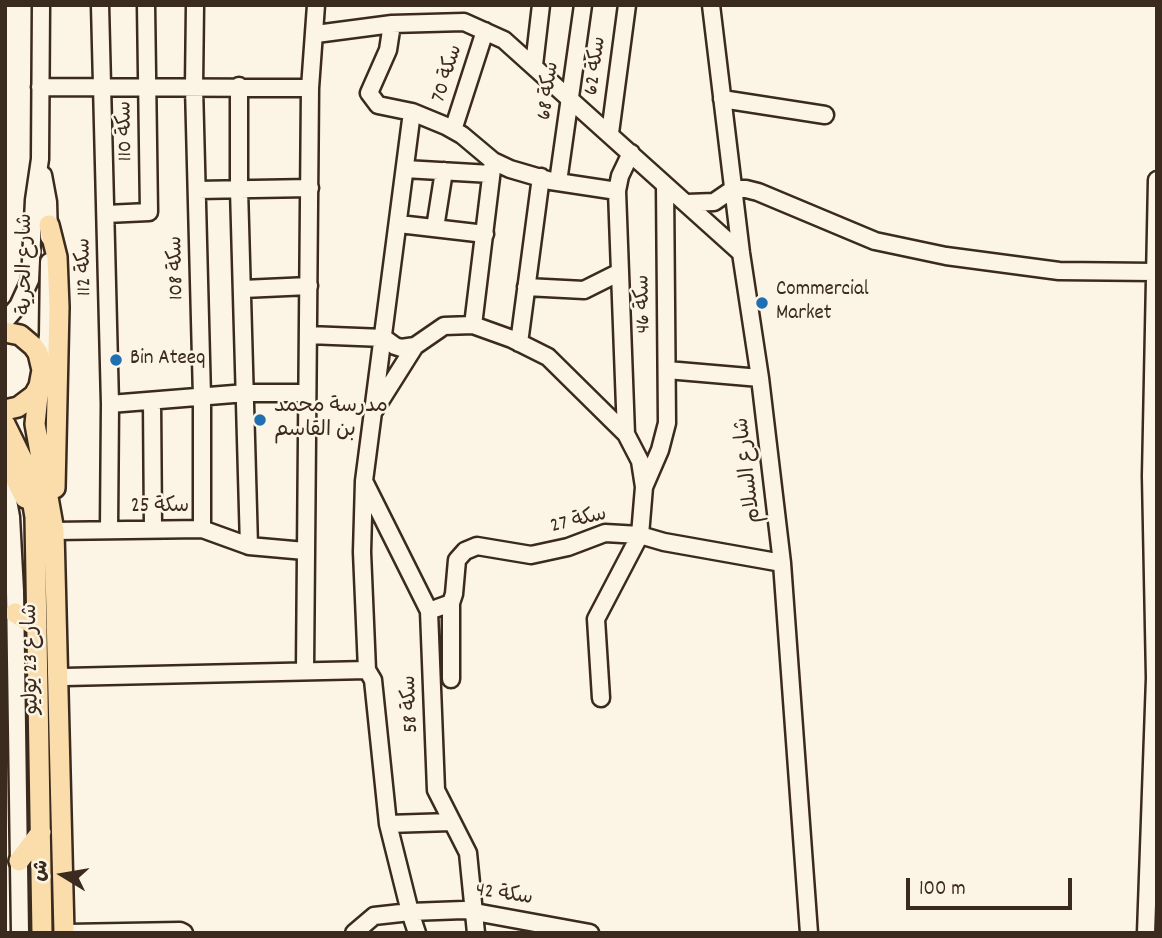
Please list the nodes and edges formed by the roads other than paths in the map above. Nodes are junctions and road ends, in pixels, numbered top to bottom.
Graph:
1 (41, 5) edge
2 (100, 5) edge
3 (146, 5) edge
4 (195, 5) edge
5 (316, 5) edge
6 (541, 5) edge
7 (583, 5) edge
8 (710, 5) edge
9 (630, 6) edge
10 (455, 13) edge
11 (392, 24) junction
12 (485, 31) junction
13 (316, 34) junction
14 (534, 65) junction
15 (239, 86) junction
16 (40, 87) junction
17 (102, 87) junction
18 (148, 87) junction
19 (194, 87) junction
20 (310, 88) junction
21 (571, 99) junction
22 (722, 99) junction
23 (412, 112) junction
24 (825, 115) dead end
25 (453, 130) junction
26 (610, 133) junction
27 (631, 153) junction
28 (40, 159) junction
29 (491, 168) junction
30 (405, 169) junction
31 (444, 172) junction
32 (541, 177) junction
33 (1157, 180) edge
34 (558, 182) junction
35 (665, 185) junction
36 (310, 188) junction
37 (239, 189) junction
38 (733, 189) junction
39 (197, 190) junction
40 (617, 191) junction
41 (695, 204) junction
42 (106, 214) junction
43 (737, 216) junction
44 (399, 224) junction
45 (49, 225) junction
46 (435, 228) junction
47 (485, 234) junction
48 (741, 253) junction
49 (620, 272) junction
50 (1154, 272) junction
51 (309, 286) junction
52 (526, 287) junction
53 (243, 289) junction
54 (5, 321) edge
55 (473, 326) junction
56 (5, 332) edge
57 (308, 335) junction
58 (384, 338) junction
59 (519, 343) junction
60 (415, 346) junction
61 (667, 370) junction
62 (40, 378) junction
63 (760, 378) junction
64 (246, 393) junction
65 (306, 393) junction
66 (202, 397) junction
67 (152, 401) junction
68 (110, 404) junction
69 (5, 410) edge
70 (374, 411) junction
71 (5, 424) edge
72 (626, 434) junction
73 (5, 458) edge
74 (364, 481) junction
75 (5, 484) edge
76 (644, 487) junction
77 (34, 517) junction
78 (153, 528) junction
79 (109, 529) junction
80 (202, 529) junction
81 (54, 531) junction
82 (640, 535) junction
83 (250, 546) junction
84 (305, 551) junction
85 (782, 563) junction
86 (451, 603) junction
87 (429, 611) junction
88 (15, 613) junction
89 (37, 627) junction
90 (305, 670) junction
91 (367, 670) junction
92 (59, 677) junction
93 (452, 679) dead end
94 (601, 698) dead end
95 (451, 822) junction
96 (388, 824) junction
97 (41, 832) junction
98 (19, 861) junction
99 (410, 912) junction
100 (475, 912) junction
101 (548, 929) edge
102 (1150, 932) edge
103 (20, 933) edge
104 (42, 933) edge
105 (66, 933) edge
106 (184, 933) edge
107 (354, 933) edge
108 (417, 933) edge
109 (476, 933) edge
110 (590, 933) edge
111 (809, 933) edge

1 - 16 street, شارع الحرية
2 - 17 street, سكة 112
3 - 18 street, سكة 110
4 - 19 street, سكة 108
5 - 13 street
6 - 14 street
7 - 21 street, سكة 68
8 - 22 street, شارع السلام
9 - 26 street, سكة 62
10 - 11 street
10 - 12 street
11 - 13 street
11 - 23 street
12 - 14 street
12 - 25 street, سكة 70
13 - 20 street
14 - 21 street
15 - 19 street
15 - 20 street
15 - 37 street
16 - 17 street
16 - 28 street, شارع الحرية
17 - 18 street
17 - 42 street, سكة 112
18 - 19 street
18 - 42 street, سكة 110
19 - 39 street, سكة 108
20 - 36 street
21 - 26 street
21 - 34 street, سكة 68
22 - 24 street
22 - 38 street, شارع السلام
23 - 25 street
23 - 30 street
25 - 29 street
26 - 27 street
27 - 35 street
27 - 40 street
28 - 45 street, شارع الحرية
28 - 54 street, شارع الحرية
29 - 31 street
29 - 32 street
29 - 47 street
30 - 31 street
30 - 44 street
31 - 46 street
32 - 34 street
32 - 52 street
33 - 50 street
34 - 40 street
35 - 41 street
35 - 61 street, سكة 46
36 - 37 street
36 - 51 street
37 - 39 street
37 - 53 street
38 - 41 street
38 - 43 street, شارع السلام
38 - 50 street
39 - 66 street, سكة 108
40 - 49 street
41 - 43 street
41 - 48 street
42 - 68 street, سكة 112
43 - 48 street, شارع السلام
44 - 46 street
44 - 58 street
45 - 62 street, شارع الحرية
45 - 81 main road
46 - 47 street
47 - 55 street
48 - 63 street, شارع السلام
49 - 52 street
49 - 72 street
50 - 102 street
51 - 53 street
51 - 57 street
52 - 59 street
53 - 64 street
55 - 59 street
55 - 60 street
56 - 62 main road
57 - 58 street
57 - 65 street
58 - 60 street
58 - 70 street
59 - 72 street
60 - 70 street
61 - 63 street
61 - 76 street, سكة 46
62 - 69 main road
62 - 81 main road, شارع 23 يوليو
63 - 85 street, شارع السلام
64 - 65 street
64 - 66 street
64 - 83 street
65 - 84 street
66 - 67 street
66 - 80 street, سكة 108
67 - 68 street
67 - 78 street
68 - 79 street, سكة 112
70 - 74 street
71 - 77 main road, شارع 23 يوليو
72 - 76 street
73 - 77 main road
74 - 87 street, سكة 58
74 - 91 street
75 - 88 street
76 - 82 street
77 - 89 main road, شارع 23 يوليو
78 - 79 street, سكة 25
78 - 80 street, سكة 25
79 - 81 street, سكة 25
80 - 83 street, سكة 25
81 - 92 main road, شارع 23 يوليو
82 - 85 street, سكة 27
82 - 86 street, سكة 27
82 - 94 street
83 - 84 street, سكة 25
84 - 90 street
85 - 111 street, شارع السلام
86 - 87 street
86 - 93 street
87 - 95 street, سكة 58
88 - 89 main road
88 - 98 street
89 - 97 main road, شارع 23 يوليو
90 - 91 street
90 - 92 street
91 - 96 street
92 - 105 main road, شارع 23 يوليو
95 - 96 street
95 - 100 street, سكة 58
96 - 99 street
97 - 98 main road
97 - 104 main road, شارع 23 يوليو
98 - 103 street
99 - 100 street, سكة 42
99 - 107 street, سكة 42
99 - 108 street
100 - 101 street, سكة 42
100 - 109 street, سكة 58
101 - 110 street, سكة 42
105 - 106 street

